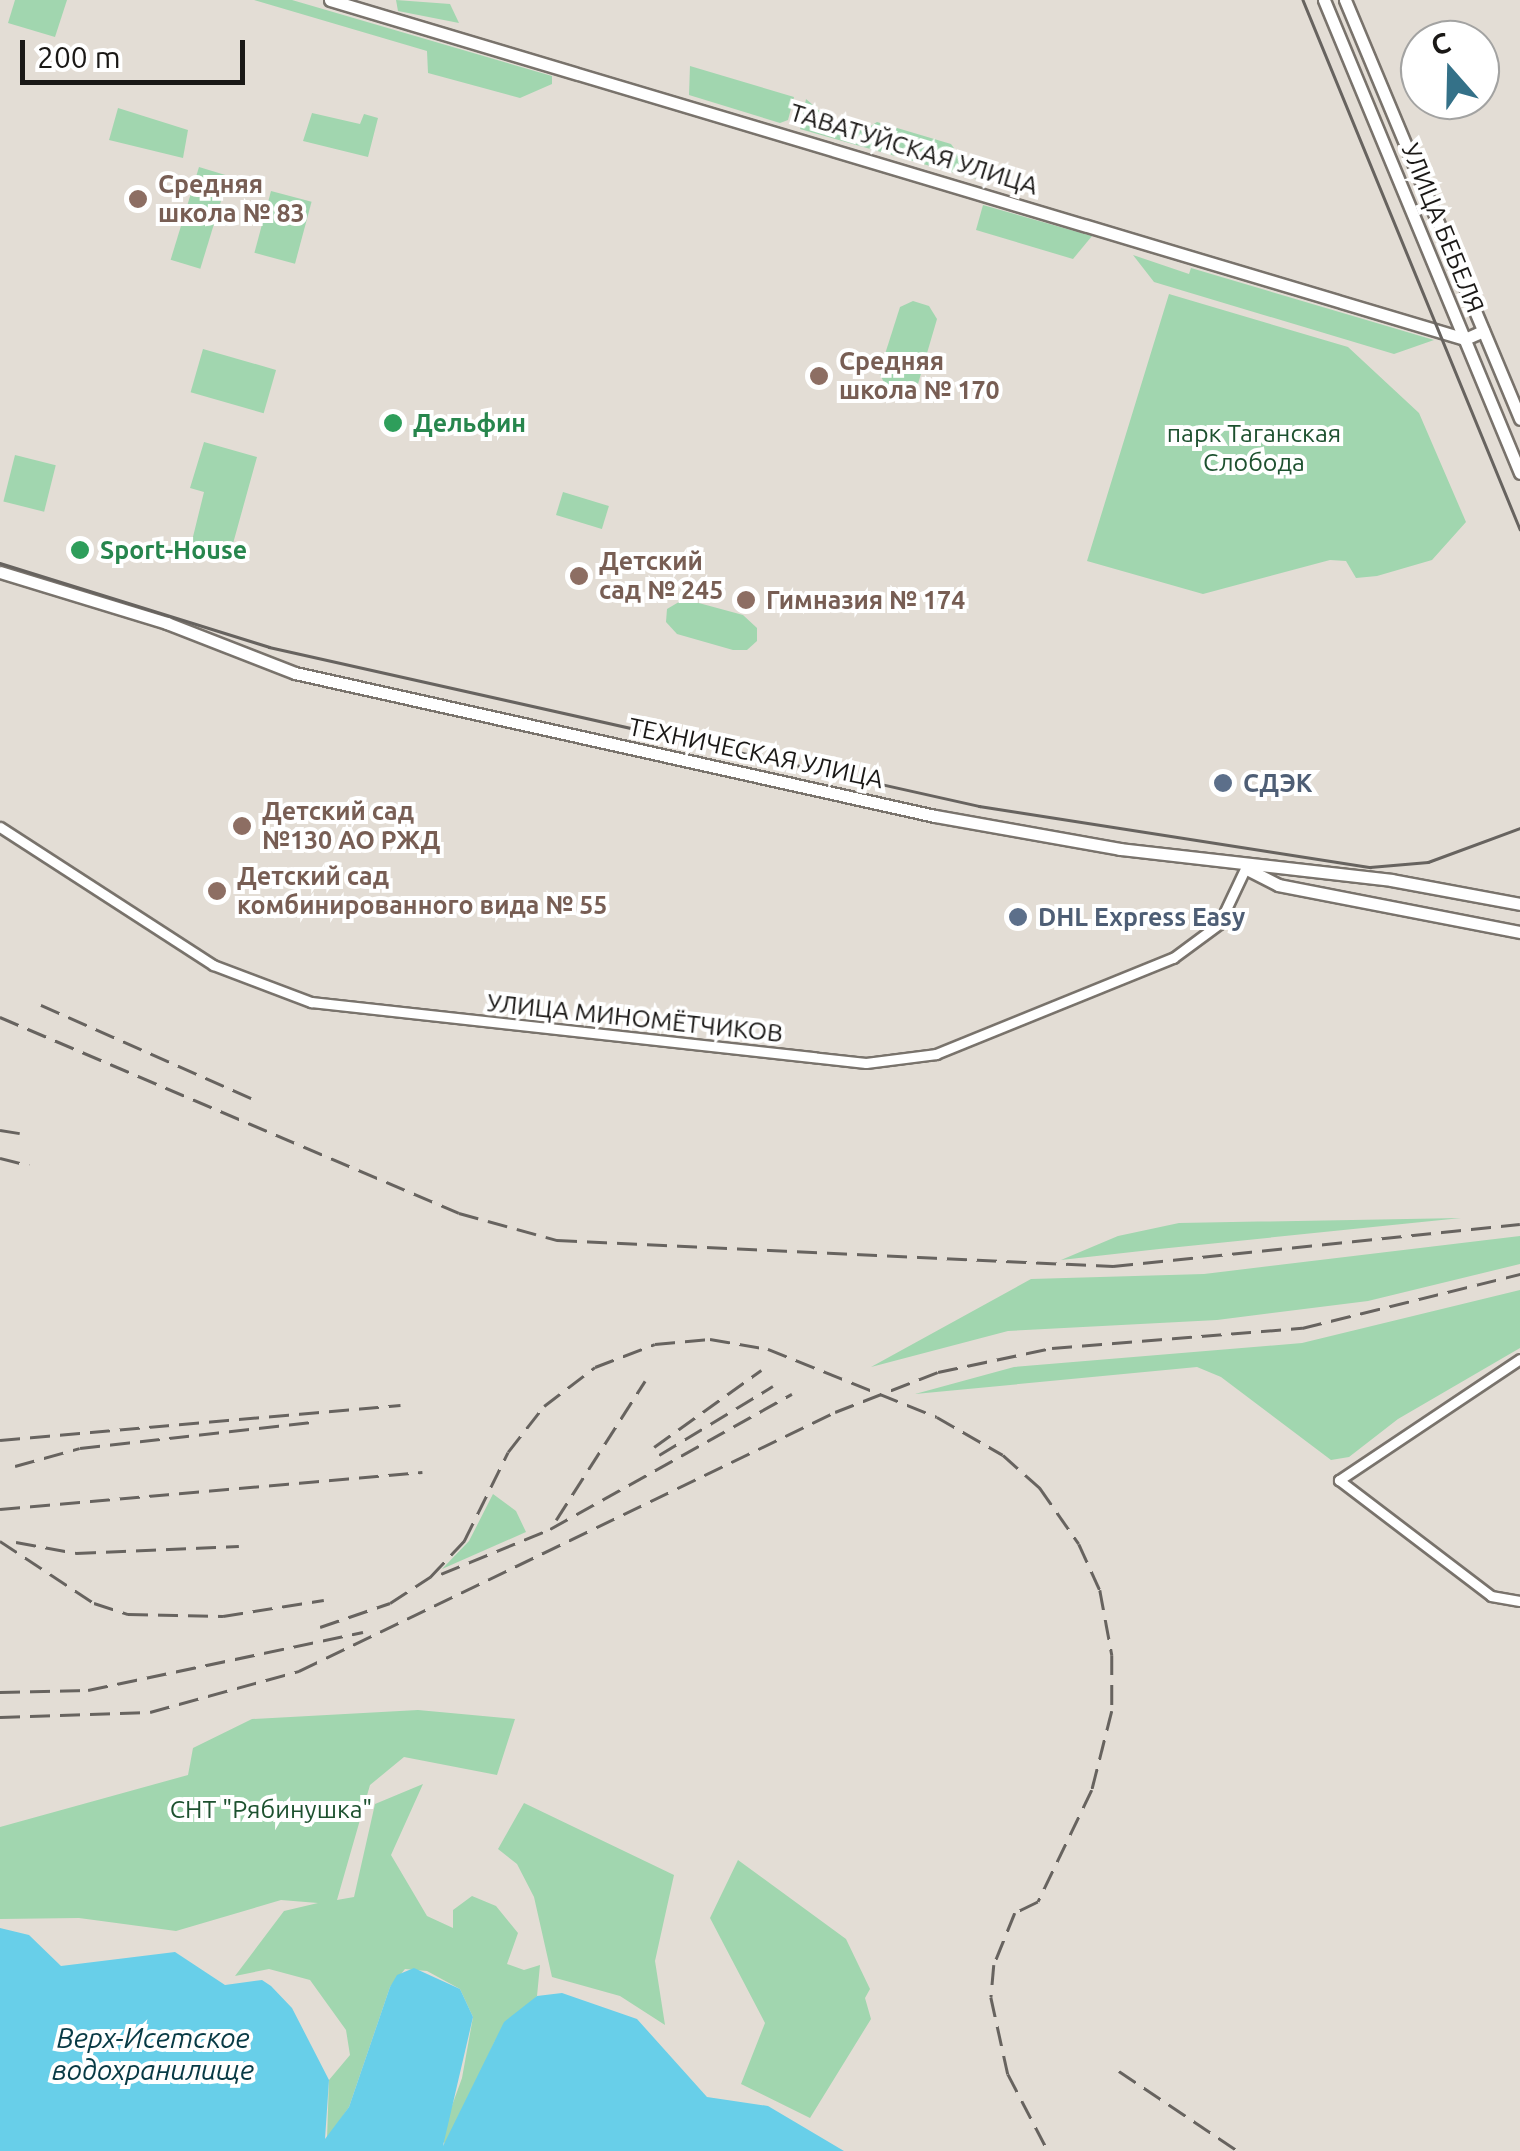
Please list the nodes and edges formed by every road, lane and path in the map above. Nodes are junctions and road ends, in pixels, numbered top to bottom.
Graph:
1 (330, 0) edge
2 (1324, 0) edge
3 (1345, 0) edge
4 (1484, 331) junction
5 (1464, 339) junction
6 (1520, 419) edge
7 (1520, 472) edge
8 (0, 572) edge
9 (0, 827) edge
10 (1246, 867) junction
11 (1520, 904) edge
12 (1520, 932) edge
13 (1520, 1360) edge
14 (1520, 1602) edge

1 - 5 main road, ТАВАТУЙСКАЯ УЛИЦА
2 - 5 main road, УЛИЦА БЕБЕЛЯ
3 - 4 main road, УЛИЦА БЕБЕЛЯ
4 - 5 main road
4 - 6 main road, УЛИЦА БЕБЕЛЯ
5 - 7 main road, УЛИЦА БЕБЕЛЯ
8 - 10 main road, ТЕХНИЧЕСКАЯ УЛИЦА
9 - 10 street, УЛИЦА МИНОМЁТЧИКОВ
10 - 11 main road, ТЕХНИЧЕСКАЯ УЛИЦА
10 - 12 main road
13 - 14 street

